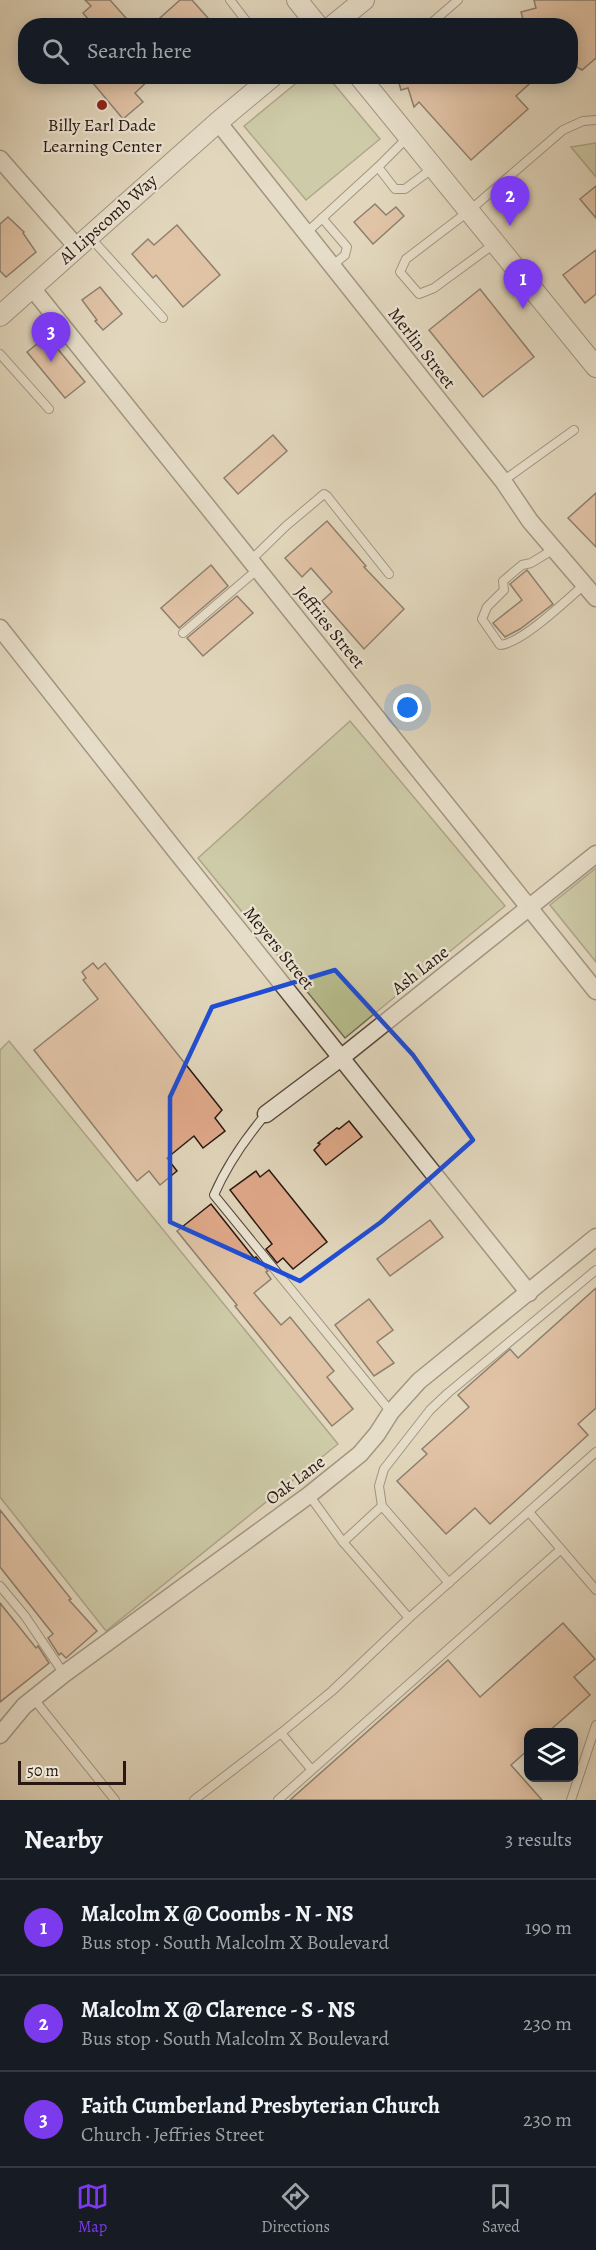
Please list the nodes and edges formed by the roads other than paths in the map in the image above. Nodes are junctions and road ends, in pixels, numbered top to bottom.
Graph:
1 (230, 0) edge
2 (297, 0) edge
3 (364, 0) edge
4 (458, 0) edge
5 (244, 18) edge
6 (312, 18) edge
7 (342, 18) edge
8 (437, 18) edge
9 (263, 84) edge
10 (366, 84) edge
11 (596, 120) edge
12 (218, 122) junction
13 (408, 136) junction
14 (0, 159) edge
15 (378, 167) junction
16 (434, 168) junction
17 (469, 211) junction
18 (322, 218) junction
19 (306, 233) junction
20 (83, 242) junction
21 (494, 244) junction
22 (332, 266) junction
23 (32, 288) junction
24 (0, 316) edge
25 (163, 318) dead end
26 (0, 354) edge
27 (595, 365) edge
28 (49, 409) dead end
29 (574, 430) dead end
30 (503, 481) junction
31 (555, 549) junction
32 (255, 564) junction
33 (389, 574) dead end
34 (585, 584) junction
35 (596, 598) edge
36 (0, 628) edge
37 (183, 633) dead end
38 (596, 854) edge
39 (530, 908) junction
40 (596, 991) edge
41 (342, 1057) junction
42 (266, 1114) joint
43 (596, 1237) edge
44 (596, 1270) edge
45 (529, 1293) junction
46 (391, 1412) junction
47 (596, 1452) edge
48 (309, 1495) junction
49 (382, 1506) junction
50 (528, 1512) junction
51 (343, 1542) junction
52 (560, 1550) junction
53 (449, 1583) junction
54 (0, 1586) edge
55 (596, 1590) edge
56 (409, 1618) junction
57 (64, 1674) junction
58 (33, 1698) junction
59 (596, 1725) edge
60 (0, 1734) edge
61 (280, 1734) junction
62 (311, 1770) junction
63 (115, 1800) edge
64 (194, 1800) edge
65 (278, 1800) edge
66 (571, 1800) edge

1 - 5 lane
2 - 6 street
3 - 7 street
4 - 8 lane
9 - 12 street, Al Lipscomb Way
10 - 13 street
11 - 17 lane
12 - 19 street, Merlin Street
12 - 20 street, Al Lipscomb Way
13 - 15 lane
13 - 16 street
14 - 20 street
15 - 16 lane
15 - 18 lane
16 - 17 street
17 - 21 street
17 - 21 lane
18 - 19 lane
18 - 22 lane
19 - 22 street, Merlin Street
20 - 23 street, Al Lipscomb Way
20 - 25 lane
21 - 27 street
22 - 30 street, Merlin Street
23 - 24 street, Al Lipscomb Way
23 - 32 street, Jeffries Street
26 - 28 lane
29 - 30 lane
30 - 31 street, Merlin Street
31 - 34 street, Merlin Street
31 - 34 lane
32 - 33 lane
32 - 37 lane
32 - 39 street, Jeffries Street
34 - 35 street, Merlin Street
36 - 41 street, Meyers Street
38 - 39 street, Ash Lane
39 - 40 street, Jeffries Street
39 - 41 street, Ash Lane
41 - 42 street, Ash Lane
41 - 45 street, Meyers Street
42 - 46 lane
43 - 45 street, Oak Lane
44 - 49 lane
45 - 46 street, Oak Lane
46 - 48 street, Oak Lane
47 - 50 lane
48 - 51 lane
48 - 57 street, Oak Lane
49 - 51 lane
49 - 53 lane
50 - 52 lane
50 - 53 lane
51 - 56 lane
52 - 55 lane
52 - 62 lane
53 - 56 lane
54 - 57 lane
56 - 61 lane
57 - 58 street, Oak Lane
58 - 60 street, Oak Lane
58 - 63 lane
59 - 66 lane
61 - 62 lane
61 - 64 lane
62 - 65 lane

